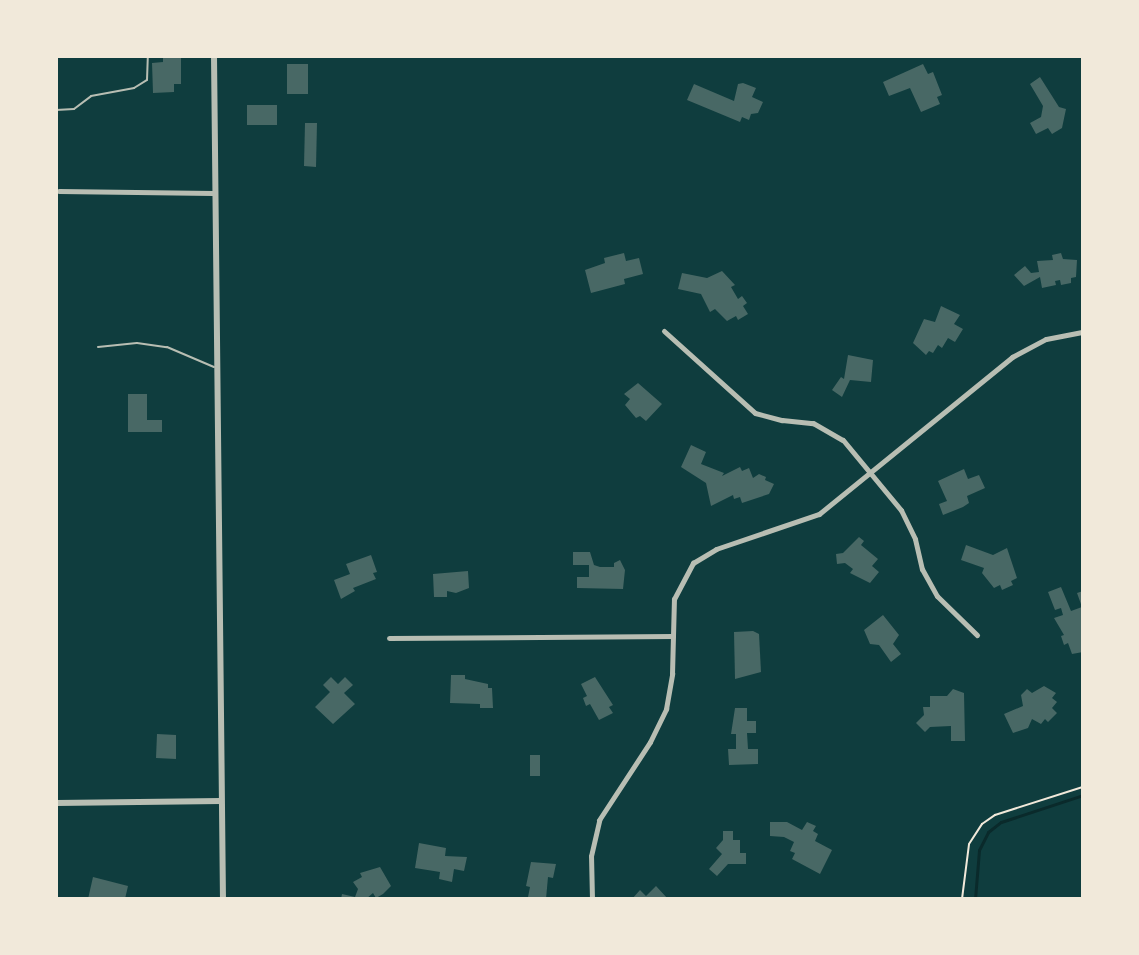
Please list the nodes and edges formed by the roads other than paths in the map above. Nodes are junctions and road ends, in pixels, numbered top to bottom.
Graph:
1 (148, 56) edge
2 (214, 56) edge
3 (56, 110) edge
4 (59, 191) dead end
5 (213, 193) junction
6 (664, 331) dead end
7 (1083, 332) edge
8 (98, 347) dead end
9 (215, 367) junction
10 (871, 473) junction
11 (977, 635) dead end
12 (673, 636) junction
13 (389, 638) dead end
14 (221, 801) junction
15 (56, 803) edge
16 (223, 899) edge
17 (592, 899) edge

1 - 3 lane
2 - 5 street
4 - 5 street
5 - 9 street
6 - 10 street
7 - 10 street
8 - 9 lane
9 - 14 street
10 - 11 street
10 - 12 street
12 - 13 street
12 - 17 street
14 - 15 street
14 - 16 street

